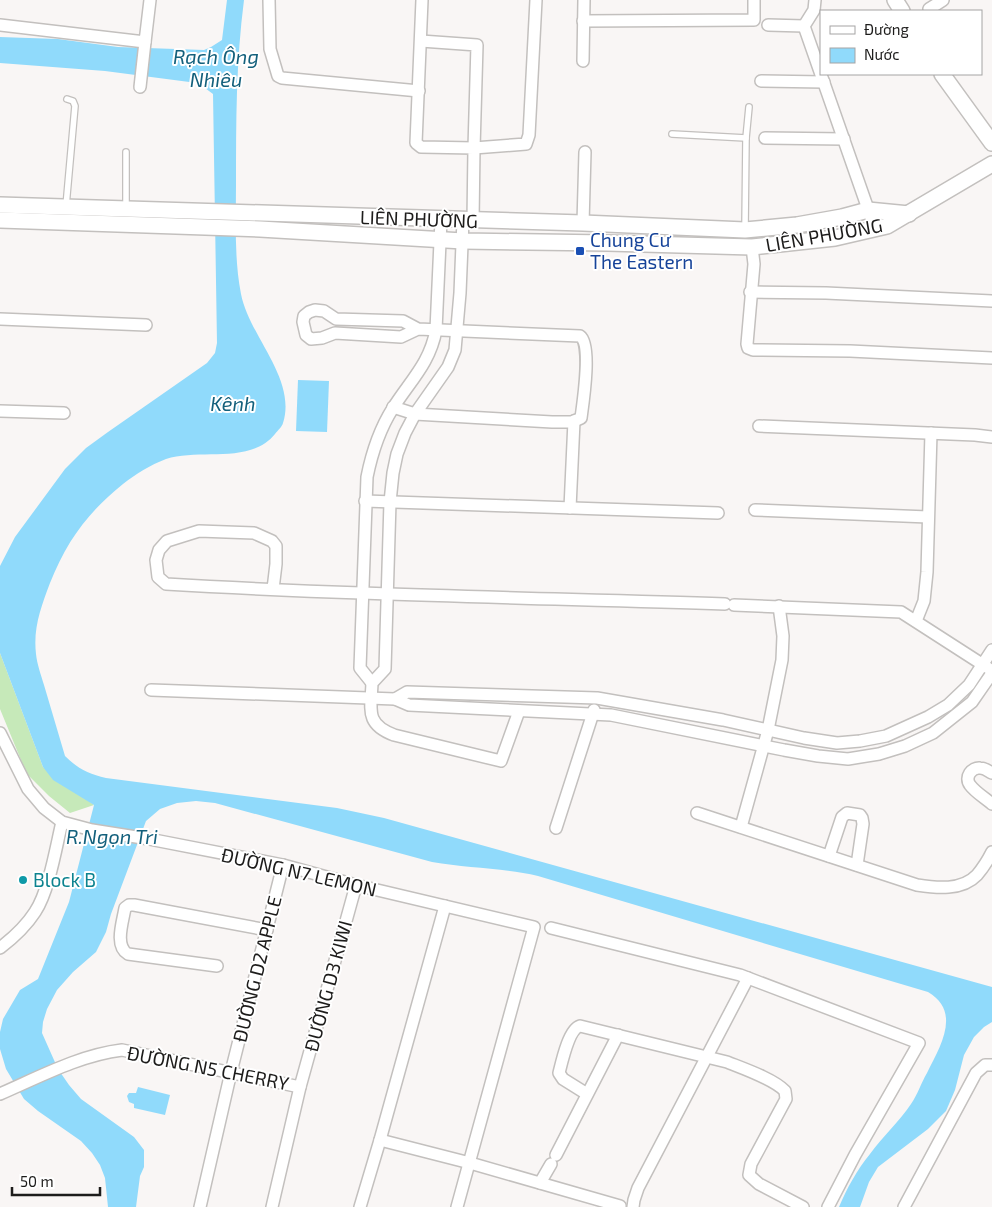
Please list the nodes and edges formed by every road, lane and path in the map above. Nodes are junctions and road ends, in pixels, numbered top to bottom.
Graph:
1 (150, 0) edge
2 (270, 0) edge
3 (422, 0) edge
4 (536, 0) edge
5 (584, 0) edge
6 (754, 0) edge
7 (815, 0) edge
8 (943, 0) edge
9 (929, 9) dead end
10 (583, 21) junction
11 (0, 25) edge
12 (768, 25) dead end
13 (804, 26) junction
14 (421, 41) junction
15 (145, 44) junction
16 (583, 61) dead end
17 (820, 71) edge
18 (822, 75) edge
19 (943, 75) edge
20 (761, 81) dead end
21 (824, 82) junction
22 (140, 87) dead end
23 (419, 91) junction
24 (67, 99) dead end
25 (749, 107) dead end
26 (672, 134) dead end
27 (746, 138) junction
28 (765, 138) dead end
29 (844, 139) junction
30 (992, 143) edge
31 (474, 148) junction
32 (126, 152) dead end
33 (585, 152) dead end
34 (992, 164) edge
35 (0, 205) edge
36 (66, 206) junction
37 (126, 208) junction
38 (868, 210) junction
39 (911, 214) junction
40 (0, 220) edge
41 (441, 220) junction
42 (468, 220) junction
43 (583, 223) junction
44 (745, 230) junction
45 (875, 230) junction
46 (440, 240) junction
47 (463, 241) junction
48 (752, 247) junction
49 (750, 292) junction
50 (992, 301) edge
51 (0, 319) edge
52 (146, 325) dead end
53 (418, 329) junction
54 (436, 330) junction
55 (457, 331) junction
56 (992, 358) edge
57 (393, 407) junction
58 (0, 411) edge
59 (64, 413) dead end
60 (415, 414) junction
61 (574, 421) junction
62 (759, 426) dead end
63 (931, 433) junction
64 (992, 437) edge
65 (365, 502) junction
66 (390, 502) junction
67 (570, 508) junction
68 (755, 510) dead end
69 (718, 512) dead end
70 (928, 517) junction
71 (273, 589) junction
72 (362, 592) junction
73 (388, 594) junction
74 (779, 606) junction
75 (916, 621) junction
76 (992, 650) edge
77 (989, 669) edge
78 (372, 683) junction
79 (150, 690) dead end
80 (372, 698) junction
81 (597, 698) junction
82 (395, 699) junction
83 (519, 711) junction
84 (594, 715) junction
85 (768, 730) junction
86 (0, 733) edge
87 (763, 746) junction
88 (992, 773) edge
89 (992, 804) edge
90 (697, 813) dead end
91 (62, 822) junction
92 (741, 827) junction
93 (556, 828) dead end
94 (992, 852) edge
95 (829, 856) junction
96 (283, 865) junction
97 (857, 865) junction
98 (356, 885) junction
99 (445, 906) junction
100 (551, 928) dead end
101 (267, 930) junction
102 (0, 948) edge
103 (216, 966) dead end
104 (748, 978) junction
105 (618, 1035) junction
106 (707, 1057) junction
107 (992, 1066) edge
108 (231, 1072) junction
109 (300, 1086) junction
110 (5, 1092) edge
111 (587, 1094) junction
112 (380, 1140) junction
113 (470, 1163) junction
114 (540, 1183) junction
115 (620, 1206) edge
116 (200, 1207) edge
117 (272, 1207) edge
118 (360, 1207) edge
119 (457, 1207) edge
120 (633, 1207) edge
121 (803, 1207) edge
122 (828, 1207) edge
123 (904, 1207) edge

1 - 15 street
2 - 23 street
3 - 14 street
4 - 31 street
5 - 10 street
6 - 10 street
7 - 13 street
8 - 9 street
10 - 16 street
11 - 15 street
12 - 13 street
13 - 17 street
14 - 23 street
14 - 31 street
15 - 22 street
18 - 21 street
19 - 30 street
20 - 21 street
21 - 29 street
23 - 31 street
24 - 36 lane
25 - 27 lane
26 - 27 lane
27 - 44 lane
28 - 29 street
29 - 38 street
31 - 42 street
32 - 37 lane
33 - 43 street
34 - 39 street
35 - 36 street
36 - 37 street
37 - 41 street, LIÊN PHƯỜNG
38 - 39 street, LIÊN PHƯỜNG
38 - 44 street, LIÊN PHƯỜNG
38 - 45 street
39 - 45 street, LIÊN PHƯỜNG
40 - 46 street, LIÊN PHƯỜNG
41 - 42 street, LIÊN PHƯỜNG
41 - 46 street
42 - 43 street, LIÊN PHƯỜNG
42 - 47 street
43 - 44 street, LIÊN PHƯỜNG
45 - 48 street, LIÊN PHƯỜNG
46 - 47 street, LIÊN PHƯỜNG
46 - 54 street
47 - 48 street, LIÊN PHƯỜNG
47 - 55 street
48 - 49 street
49 - 50 street
49 - 56 street
51 - 52 street
53 - 53 street
53 - 54 street
54 - 55 street
54 - 57 street
55 - 60 street
55 - 61 street
57 - 60 street
57 - 65 street
58 - 59 street
60 - 61 street
60 - 66 street
61 - 67 street
62 - 63 street
63 - 64 street
63 - 70 street
65 - 66 street
65 - 72 street
66 - 67 street
66 - 73 street
67 - 69 street
68 - 70 street
70 - 75 street
71 - 71 street
71 - 72 street
72 - 73 street
72 - 78 street
73 - 74 street
73 - 78 street
74 - 75 street
74 - 85 street
75 - 77 street
76 - 77 street
77 - 85 street
77 - 87 street
78 - 80 street
79 - 80 street
80 - 82 street
80 - 83 street
81 - 82 street
81 - 84 street
81 - 85 street
82 - 83 street
83 - 84 street
84 - 87 street
84 - 93 street
85 - 87 street
86 - 91 street
87 - 92 street
88 - 89 street
90 - 92 street
91 - 96 street, ĐƯỜNG N7 LEMON
91 - 102 street
92 - 95 street
94 - 97 street
95 - 97 street
95 - 97 street
96 - 98 street, ĐƯỜNG N7 LEMON
96 - 101 street, ĐƯỜNG D2 APPLE
98 - 99 street, ĐƯỜNG N7 LEMON
98 - 109 street, ĐƯỜNG D3 KIWI
99 - 112 street
99 - 113 street, ĐƯỜNG N7 LEMON
100 - 104 street
101 - 103 street
101 - 108 street, ĐƯỜNG D2 APPLE
104 - 106 street
104 - 122 street
105 - 106 street
105 - 111 street
105 - 111 street
106 - 120 street
106 - 121 street
107 - 123 street
108 - 109 street, ĐƯỜNG N5 CHERRY
108 - 110 street, ĐƯỜNG N5 CHERRY
108 - 116 street, ĐƯỜNG D2 APPLE
109 - 117 street, ĐƯỜNG D3 KIWI
111 - 114 street
112 - 113 street
112 - 118 street
113 - 114 street
113 - 119 street
114 - 115 street

